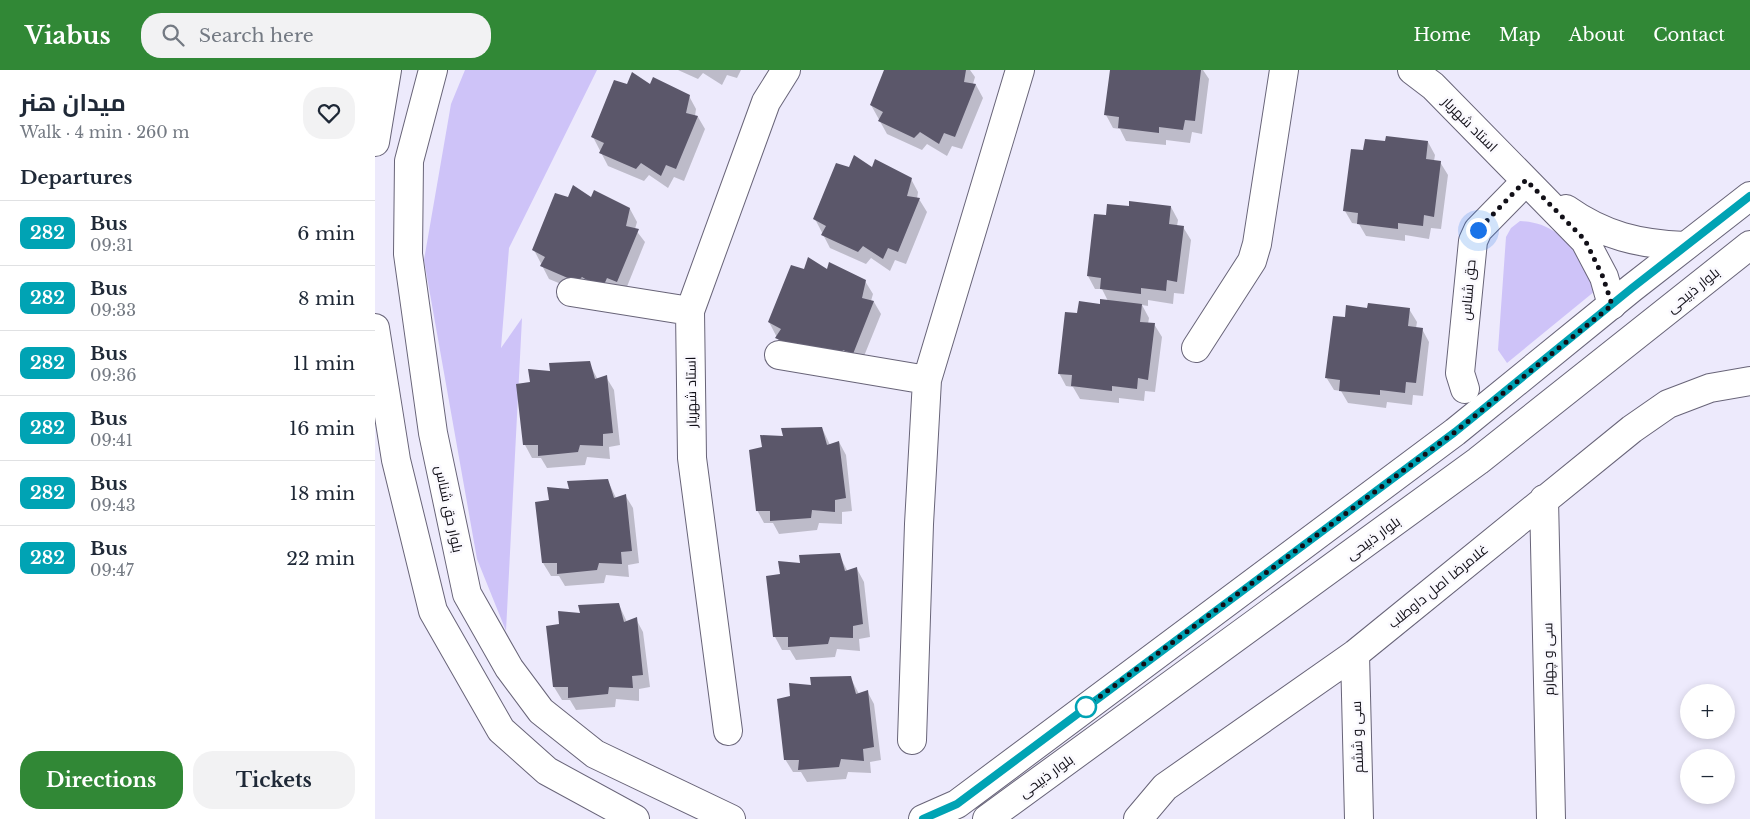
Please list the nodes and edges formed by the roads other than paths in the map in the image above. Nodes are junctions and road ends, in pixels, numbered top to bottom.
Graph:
1 (387, 70) edge
2 (433, 70) edge
3 (786, 70) edge
4 (1020, 70) edge
5 (1284, 70) edge
6 (1411, 70) edge
7 (375, 142) edge
8 (1526, 180) junction
9 (1750, 196) edge
10 (1750, 245) edge
11 (1685, 246) junction
12 (571, 292) dead end
13 (1612, 305) junction
14 (690, 311) junction
15 (375, 328) edge
16 (1196, 348) dead end
17 (779, 355) dead end
18 (927, 380) junction
19 (1750, 381) edge
20 (1465, 389) dead end
21 (1544, 499) junction
22 (1355, 654) junction
23 (729, 731) dead end
24 (912, 740) dead end
25 (1139, 818) edge
26 (635, 819) edge
27 (731, 819) edge
28 (923, 819) edge
29 (987, 819) edge
30 (1359, 819) edge
31 (1551, 819) edge

1 - 7 street
2 - 27 street, بلوار حق شناس
3 - 14 street, استاد شهریار
4 - 18 street
5 - 16 street
6 - 8 street, استاد شهریار
8 - 11 street, استاد شهریار
8 - 13 street, استاد شهریار
8 - 20 street, حق شناس
9 - 11 street
10 - 29 street, بلوار ذبیحی
11 - 13 street
12 - 14 street
13 - 28 street
14 - 23 street, استاد شهریار
15 - 26 street
17 - 18 street
18 - 24 street
19 - 21 street, غلامرضا اصل داوطلب
21 - 22 street, غلامرضا اصل داوطلب
21 - 31 street, سی و چهارم
22 - 25 street, غلامرضا اصل داوطلب
22 - 30 street, سی و ششم

